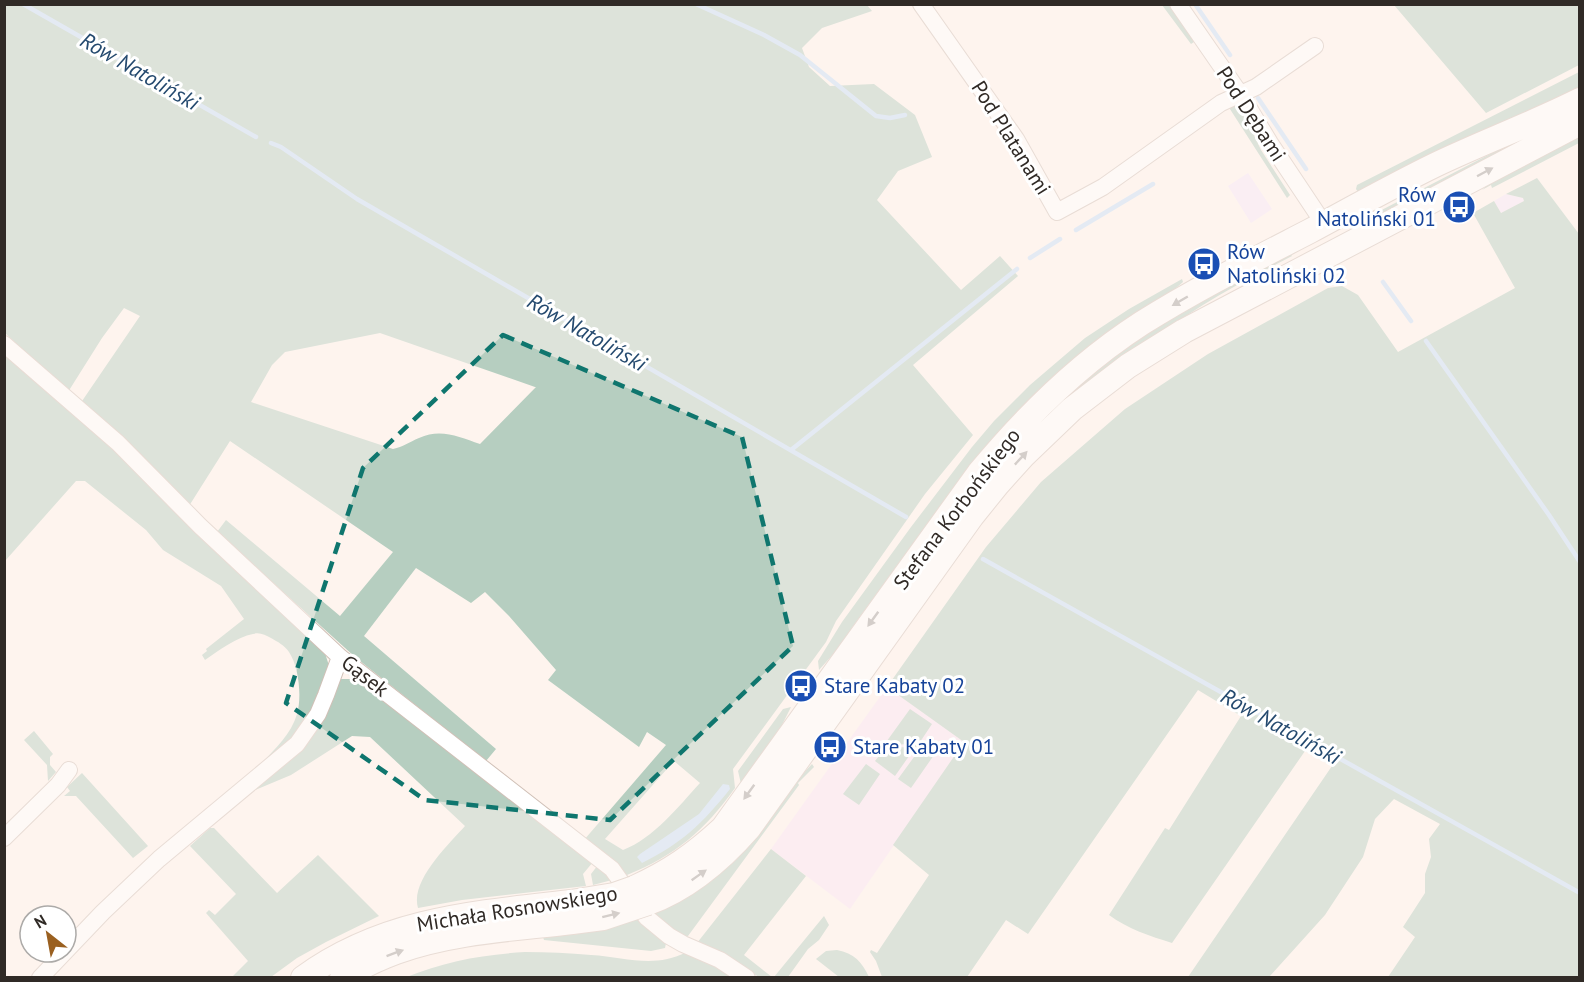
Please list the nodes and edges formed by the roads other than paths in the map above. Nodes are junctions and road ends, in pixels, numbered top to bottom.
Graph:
1 (921, 4) edge
2 (1178, 4) edge
3 (1315, 46) dead end
4 (1241, 95) junction
5 (1580, 100) edge
6 (1580, 123) edge
7 (1324, 224) junction
8 (1341, 249) junction
9 (4, 344) edge
10 (340, 657) junction
11 (791, 751) junction
12 (69, 770) dead end
13 (4, 838) edge
14 (641, 896) joint
15 (571, 912) junction
16 (40, 978) edge
17 (303, 978) edge
18 (342, 978) edge
19 (747, 978) edge

1 - 4 street, Pod Platanami
2 - 4 street, Pod Dębami
3 - 4 street
4 - 7 street, Pod Dębami
5 - 7 street, Stefana Korbońskiego
8 -> 6 street, Stefana Korbońskiego
7 - 8 street
7 -> 11 street, Stefana Korbońskiego
11 -> 8 street, Stefana Korbońskiego
9 - 10 street, Gąsek
10 - 16 street
10 - 19 street, Gąsek
11 - 14 street, Stefana Korbońskiego
12 - 13 street
14 - 15 street, Michała Rosnowskiego, bridge
15 - 17 street, Michała Rosnowskiego
18 -> 15 street, Michała Rosnowskiego

